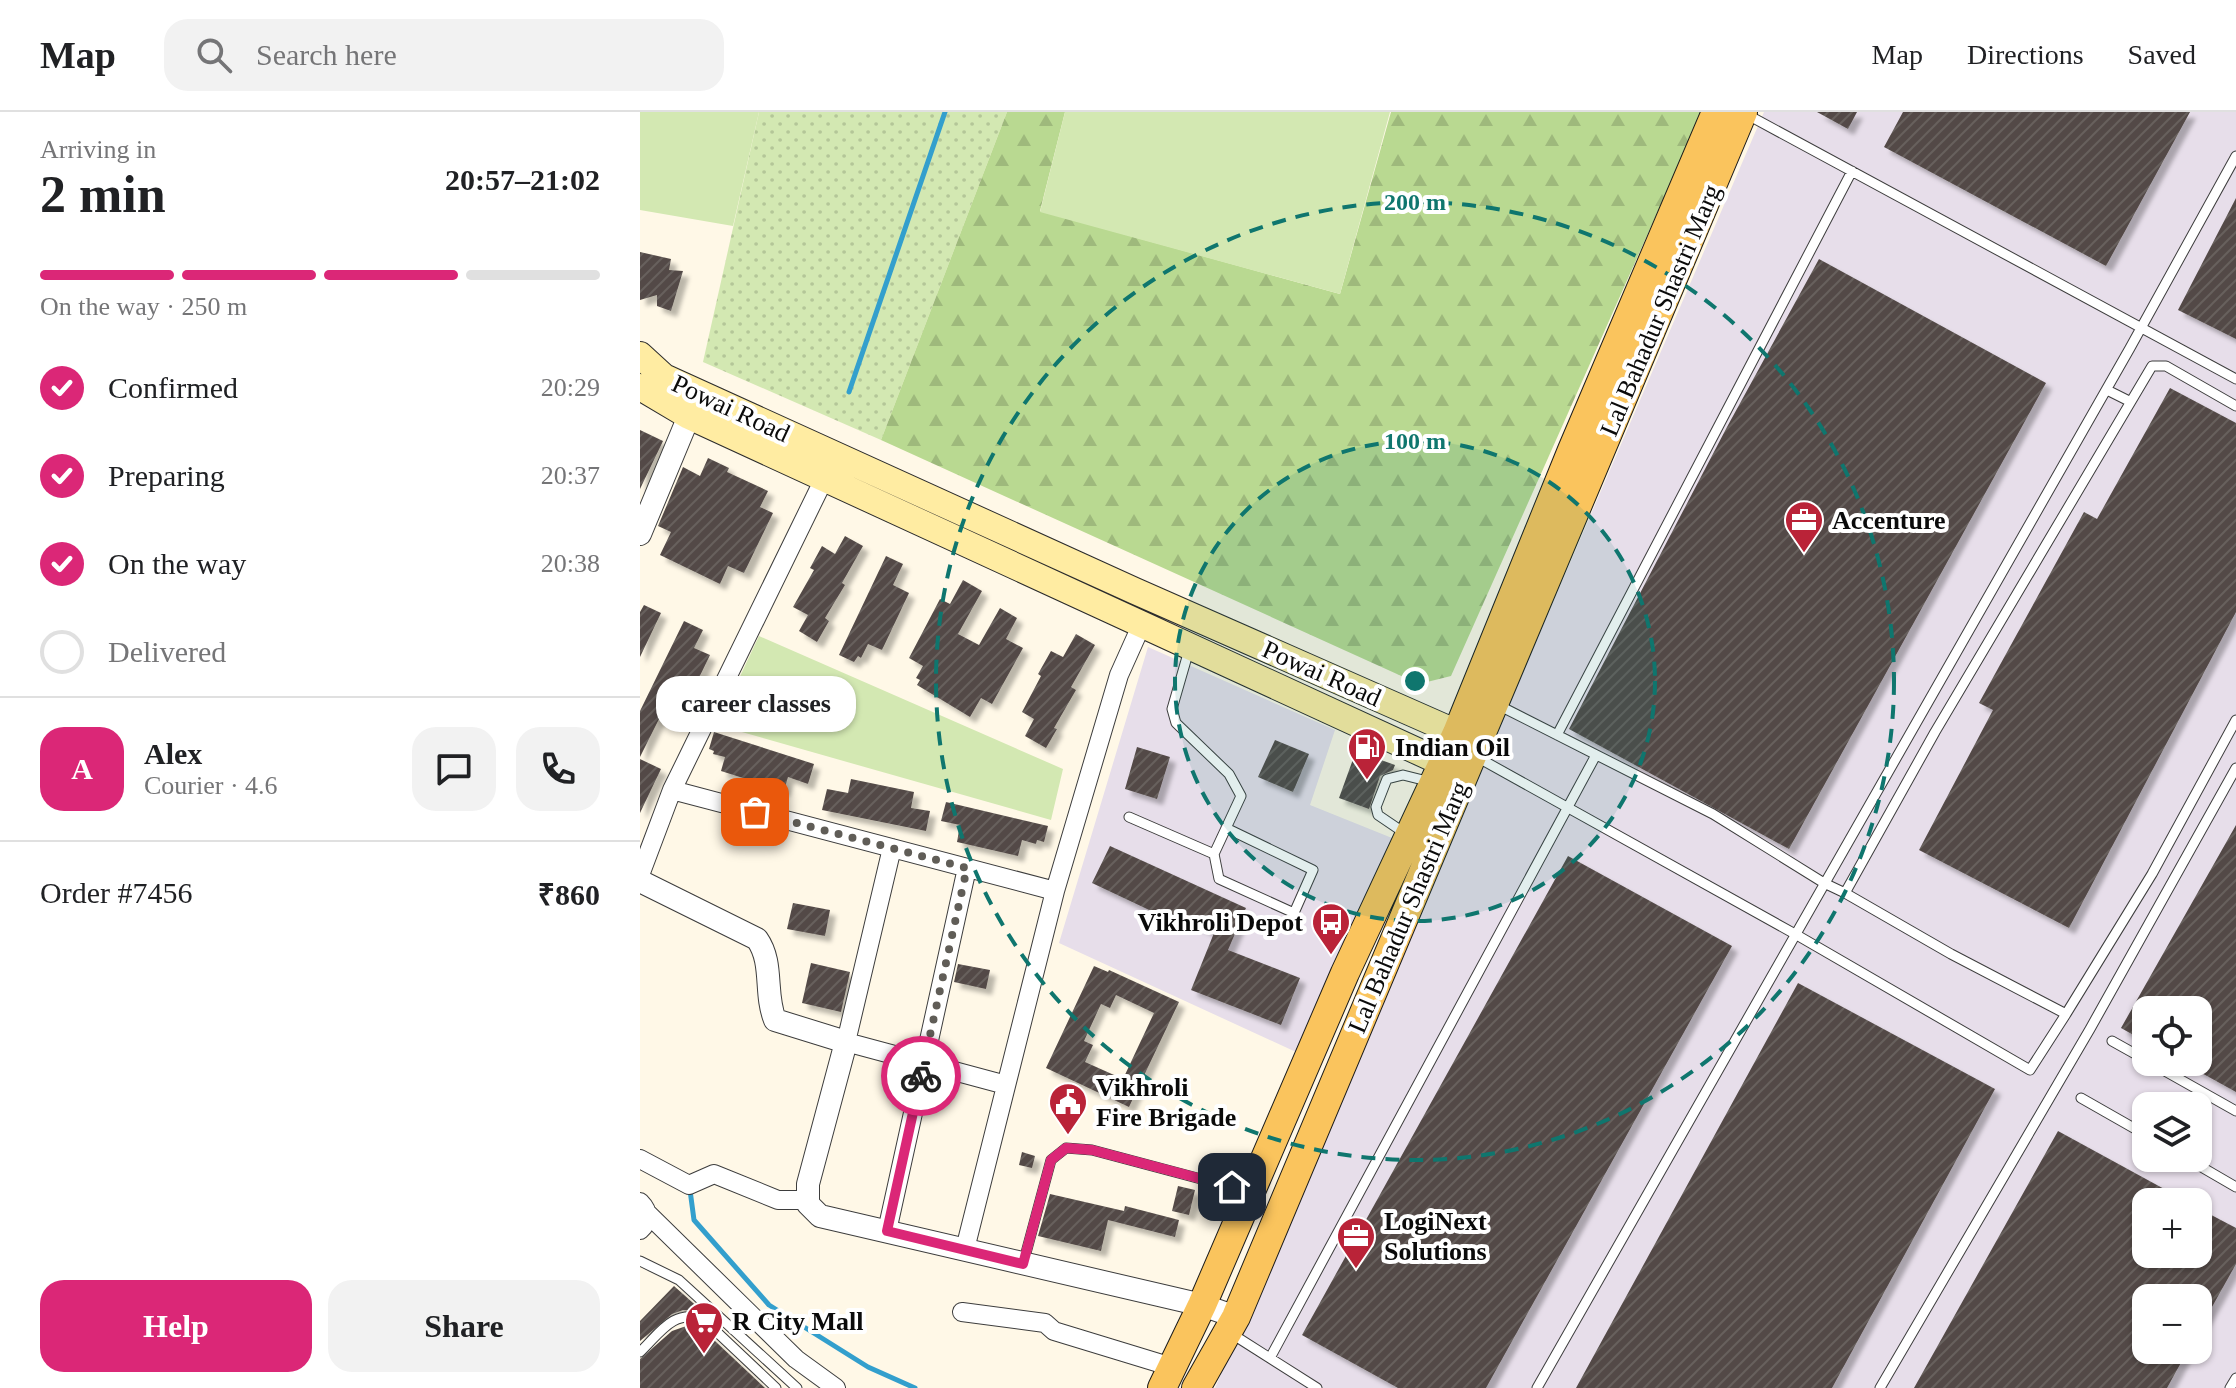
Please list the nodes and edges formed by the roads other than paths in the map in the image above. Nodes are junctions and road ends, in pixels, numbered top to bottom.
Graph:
1 (1716, 112) edge
2 (1743, 112) edge
3 (2236, 156) edge
4 (1852, 171) junction
5 (2142, 326) junction
6 (640, 355) edge
7 (2236, 379) edge
8 (640, 387) edge
9 (2107, 390) junction
10 (2129, 401) junction
11 (2236, 406) edge
12 (689, 416) junction
13 (825, 477) junction
14 (640, 534) edge
15 (1141, 626) junction
16 (1190, 646) junction
17 (1505, 708) junction
18 (2236, 720) edge
19 (1557, 735) junction
20 (1474, 751) junction
21 (1596, 755) junction
22 (2236, 768) edge
23 (1439, 772) junction
24 (672, 790) junction
25 (1569, 808) junction
26 (1129, 817) dead end
27 (1226, 828) junction
28 (1409, 836) junction
29 (892, 848) junction
30 (1214, 854) junction
31 (967, 868) junction
32 (640, 875) edge
33 (640, 881) edge
34 (1824, 883) junction
35 (1055, 891) junction
36 (1845, 893) junction
37 (1795, 934) junction
38 (1345, 973) junction
39 (1375, 985) junction
40 (2066, 1014) junction
41 (2112, 1041) dead end
42 (846, 1042) junction
43 (2132, 1052) edge
44 (924, 1062) junction
45 (2174, 1076) edge
46 (1006, 1085) junction
47 (2081, 1098) dead end
48 (2236, 1111) edge
49 (2132, 1127) edge
50 (640, 1159) edge
51 (2210, 1172) edge
52 (2236, 1187) edge
53 (1251, 1192) junction
54 (808, 1200) junction
55 (642, 1215) edge
56 (887, 1231) junction
57 (965, 1249) junction
58 (640, 1261) edge
59 (1023, 1264) junction
60 (1202, 1305) junction
61 (962, 1312) dead end
62 (1232, 1325) junction
63 (640, 1352) edge
64 (1270, 1358) junction
65 (1167, 1378) edge
66 (2236, 1378) edge
67 (776, 1388) edge
68 (797, 1388) edge
69 (836, 1388) edge
70 (1196, 1388) edge
71 (1317, 1388) edge
72 (1537, 1388) edge
73 (1880, 1388) edge
74 (2230, 1388) edge

1 - 20 main road, Lal Bahadur Shastri Marg
2 - 4 lane
2 - 17 main road, Lal Bahadur Shastri Marg
3 - 5 lane
4 - 5 lane
4 - 19 lane
5 - 7 lane
5 - 9 lane
6 - 20 main road, Powai Road
8 - 12 main road, Powai Road
9 - 10 lane
9 - 34 lane
10 - 11 lane
10 - 36 lane
12 - 13 main road, Powai Road
12 - 14 street
13 - 15 main road, Powai Road
13 - 24 street
15 - 16 main road, Powai Road
15 - 35 street
16 - 23 main road, Powai Road
16 - 27 lane
17 - 19 lane
17 - 20 main road, Lal Bahadur Shastri Marg
18 - 40 lane
19 - 21 lane
20 - 23 main road, Lal Bahadur Shastri Marg
20 - 25 lane
20 - 39 main road, Lal Bahadur Shastri Marg
21 - 25 lane
21 - 34 lane
22 - 73 lane
23 - 28 main road, Lal Bahadur Shastri Marg
23 - 28 lane
24 - 29 street
24 - 32 street
25 - 37 lane
25 - 64 lane
26 - 30 lane
27 - 30 lane
27 - 30 lane
28 - 38 main road, Lal Bahadur Shastri Marg
29 - 31 street
29 - 42 street
31 - 35 street
31 - 44 street
33 - 42 street
34 - 36 lane
34 - 37 lane
35 - 46 street
36 - 40 lane
37 - 40 lane
37 - 72 lane
38 - 39 main road
38 - 53 main road, Lal Bahadur Shastri Marg
39 - 62 main road, Lal Bahadur Shastri Marg
41 - 43 lane
42 - 44 street
42 - 54 street
44 - 46 street
44 - 56 street
45 - 48 lane
46 - 57 street
47 - 49 lane
50 - 54 street
51 - 52 lane
53 - 59 lane
53 - 60 main road, Lal Bahadur Shastri Marg
54 - 56 street
55 - 69 street
56 - 57 street
57 - 59 street
58 - 68 lane
59 - 60 street
60 - 62 street
60 - 65 main road, Lal Bahadur Shastri Marg
61 - 65 street
62 - 64 lane
62 - 70 main road, Lal Bahadur Shastri Marg
63 - 67 lane
64 - 71 lane
66 - 74 lane

